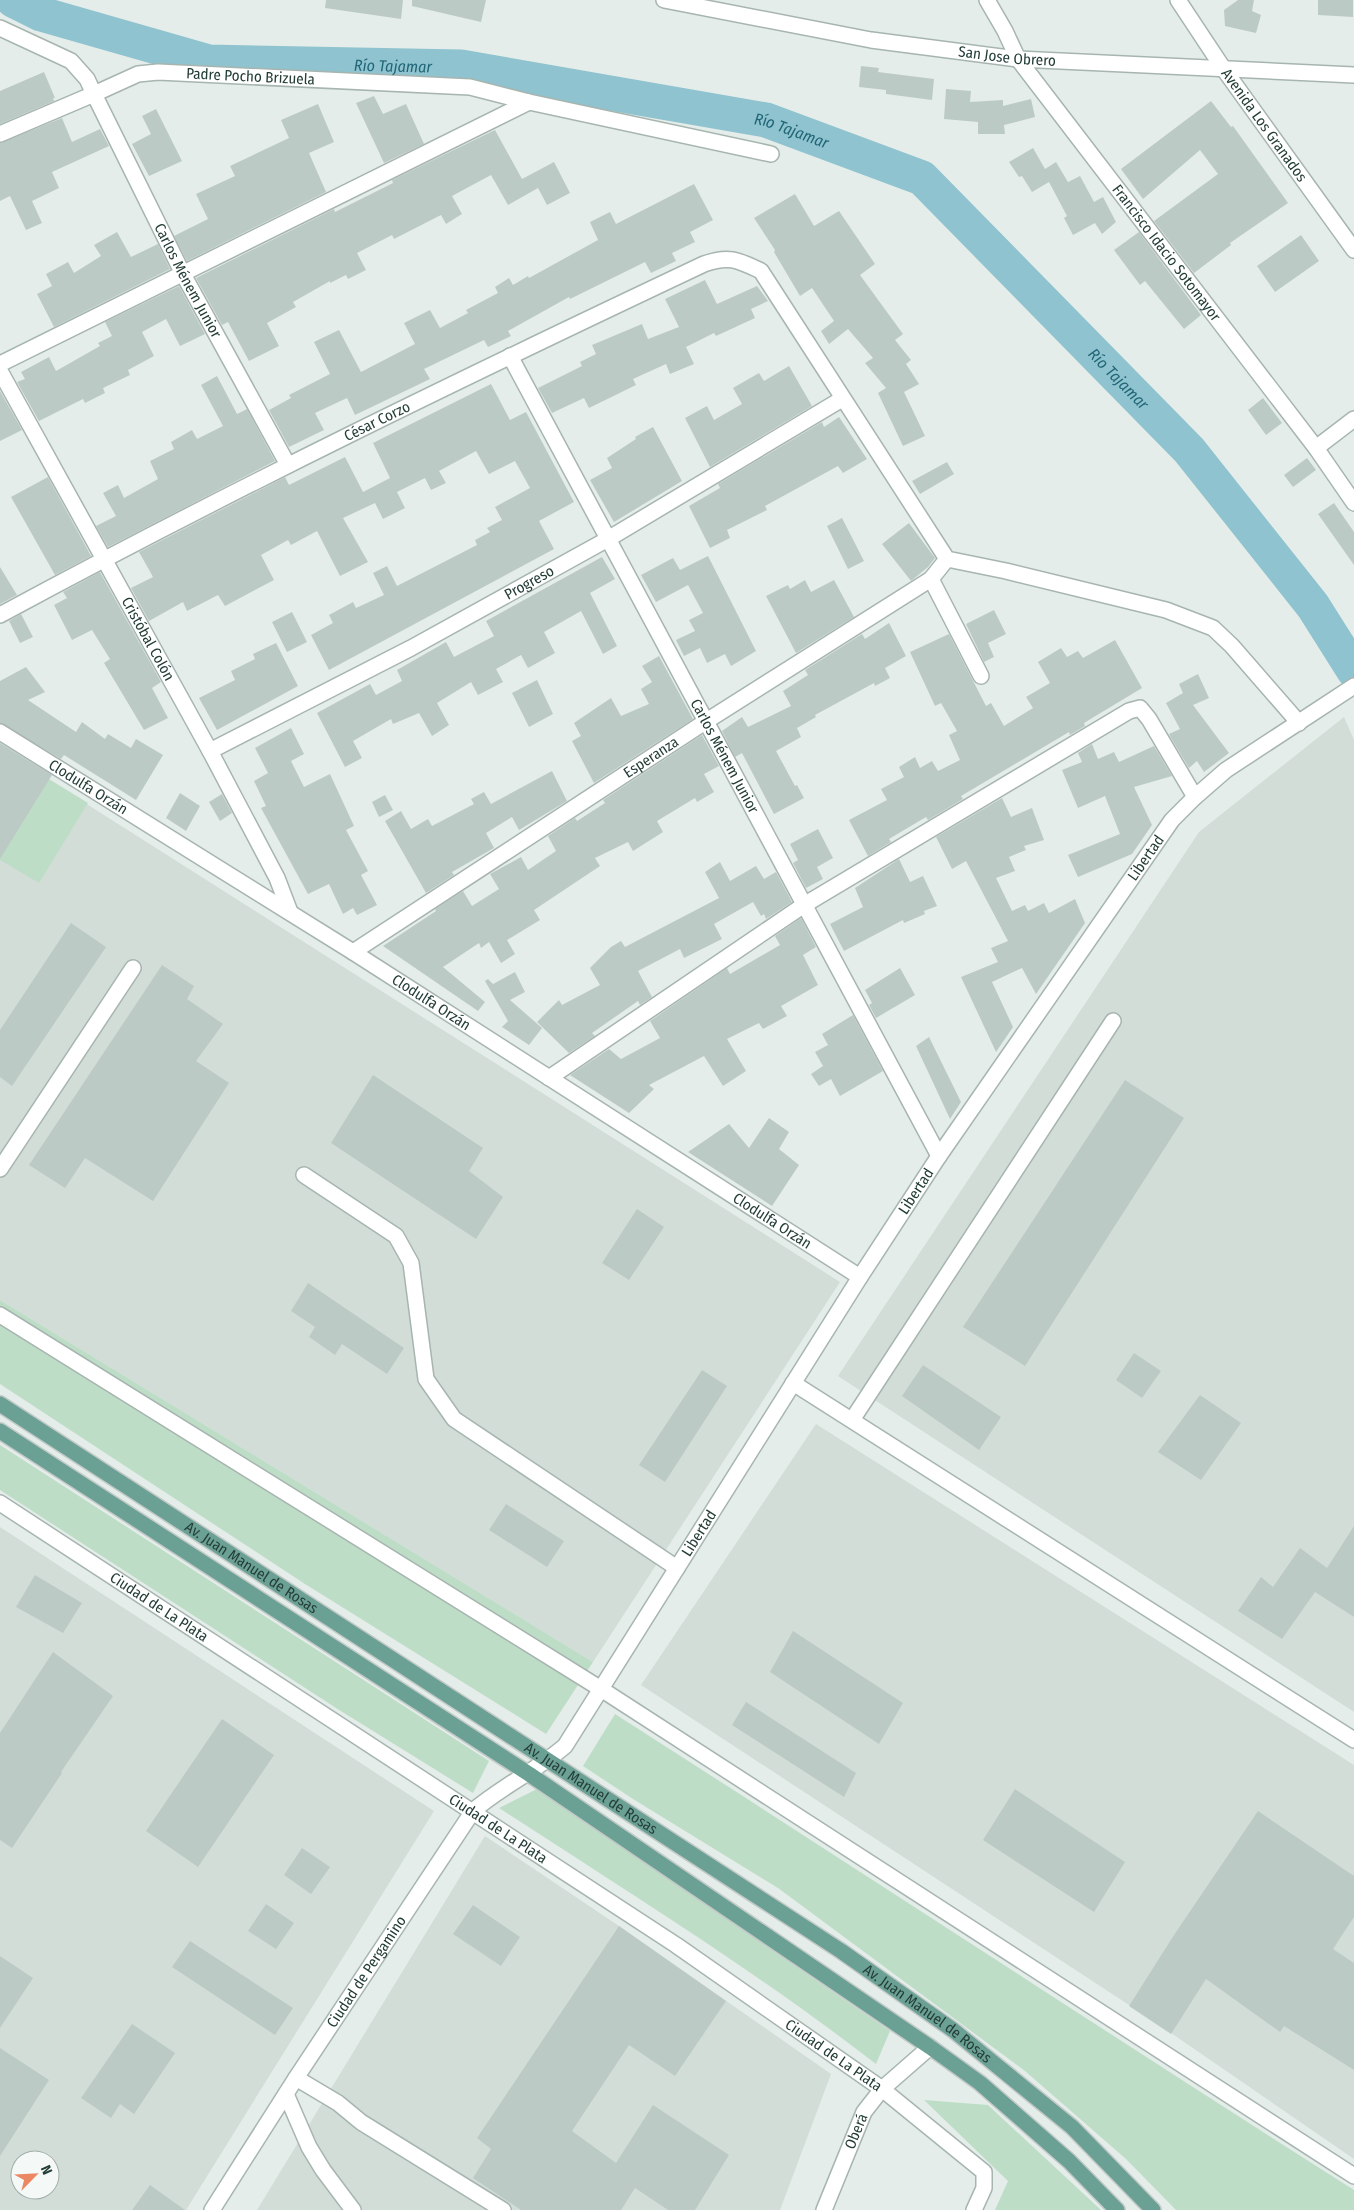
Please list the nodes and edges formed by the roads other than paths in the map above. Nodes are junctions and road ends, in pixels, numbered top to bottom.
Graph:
1 (664, 0) edge
2 (987, 0) edge
3 (1178, 0) edge
4 (0, 28) edge
5 (1018, 59) junction
6 (1223, 68) junction
7 (1354, 75) edge
8 (94, 94) junction
9 (529, 102) junction
10 (0, 134) edge
11 (771, 154) dead end
12 (1354, 250) edge
13 (183, 274) junction
14 (510, 356) junction
15 (0, 364) edge
16 (0, 370) edge
17 (842, 399) junction
18 (1354, 419) edge
19 (1316, 448) junction
20 (288, 465) junction
21 (1354, 503) edge
22 (608, 539) junction
23 (103, 559) junction
24 (947, 559) junction
25 (931, 579) junction
26 (0, 615) edge
27 (980, 676) dead end
28 (1354, 686) edge
29 (705, 722) junction
30 (1299, 723) junction
31 (0, 732) edge
32 (210, 751) junction
33 (1195, 797) junction
34 (804, 905) junction
35 (290, 912) junction
36 (353, 952) junction
37 (133, 968) dead end
38 (1113, 1021) dead end
39 (549, 1078) junction
40 (939, 1156) junction
41 (0, 1170) edge
42 (304, 1175) dead end
43 (860, 1277) junction
44 (0, 1315) edge
45 (793, 1383) junction
46 (0, 1404) edge
47 (852, 1420) junction
48 (0, 1431) edge
49 (0, 1503) edge
50 (677, 1568) junction
51 (601, 1689) junction
52 (1354, 1740) edge
53 (548, 1761) junction
54 (529, 1774) junction
55 (473, 1811) junction
56 (930, 2047) junction
57 (296, 2078) junction
58 (882, 2089) junction
59 (286, 2094) junction
60 (1354, 2176) edge
61 (212, 2210) edge
62 (353, 2210) edge
63 (503, 2210) edge
64 (824, 2210) edge
65 (974, 2210) edge
66 (1117, 2210) edge
67 (1153, 2210) edge

1 - 5 street, San Jose Obrero
2 - 5 street, Francisco Idacio Sotomayor
3 - 6 street, Avenida Los Granados
4 - 8 street
5 - 6 street, San Jose Obrero
5 - 19 street, Francisco Idacio Sotomayor
6 - 7 street, San Jose Obrero
6 - 12 street, Avenida Los Granados
8 - 9 street, Padre Pocho Brizuela
8 - 10 street, Padre Pocho Brizuela
8 - 13 street, Carlos Ménem Junior
9 - 11 street, Padre Pocho Brizuela
9 - 13 street
13 - 15 street
13 - 20 street, Carlos Ménem Junior
14 - 17 street, César Corzo
14 - 20 street, César Corzo
14 - 22 street, Carlos Ménem Junior
16 - 23 street, Cristóbal Colón
17 - 22 street, Progreso
17 - 24 street
18 - 19 street
19 - 21 street, Francisco Idacio Sotomayor
20 - 23 street, César Corzo
22 - 29 street, Carlos Ménem Junior
22 - 32 street, Progreso
23 - 26 street, César Corzo
23 - 32 street, Cristóbal Colón
24 - 25 street, Esperanza
24 - 30 street
25 - 27 street
25 - 29 street, Esperanza
28 - 30 street, Libertad
29 - 34 street, Carlos Ménem Junior
29 - 36 street, Esperanza
30 - 33 street, Libertad
31 - 35 street, Clodulfa Orzán
32 - 35 street, Cristóbal Colón
33 - 34 street
33 - 40 street, Libertad
34 - 39 street
34 - 40 street, Carlos Ménem Junior
35 - 36 street, Clodulfa Orzán
36 - 39 street, Clodulfa Orzán
37 - 41 street
38 - 47 street
39 - 43 street, Clodulfa Orzán
40 - 43 street, Libertad
42 - 50 street
43 - 45 street, Libertad
44 - 51 street
45 - 47 street
45 - 50 street, Libertad
46 - 53 main road, Av. Juan Manuel de Rosas
47 - 52 street
48 - 54 main road, Av. Juan Manuel de Rosas
49 - 55 street, Ciudad de La Plata
50 - 51 street, Libertad
51 - 53 street, Libertad
51 - 60 street
53 - 54 street, Ciudad de Pergamino
53 - 67 main road, Av. Juan Manuel de Rosas
54 - 55 street, Ciudad de Pergamino
54 - 56 main road, Av. Juan Manuel de Rosas
55 - 57 street, Ciudad de Pergamino
55 - 58 street, Ciudad de La Plata
56 - 58 street, Oberá
56 - 66 main road, Av. Juan Manuel de Rosas
57 - 59 street, Ciudad de Pergamino
57 - 63 street
58 - 64 street, Oberá
58 - 65 street, Ciudad de La Plata
59 - 61 street, Ciudad de Pergamino
59 - 62 street

